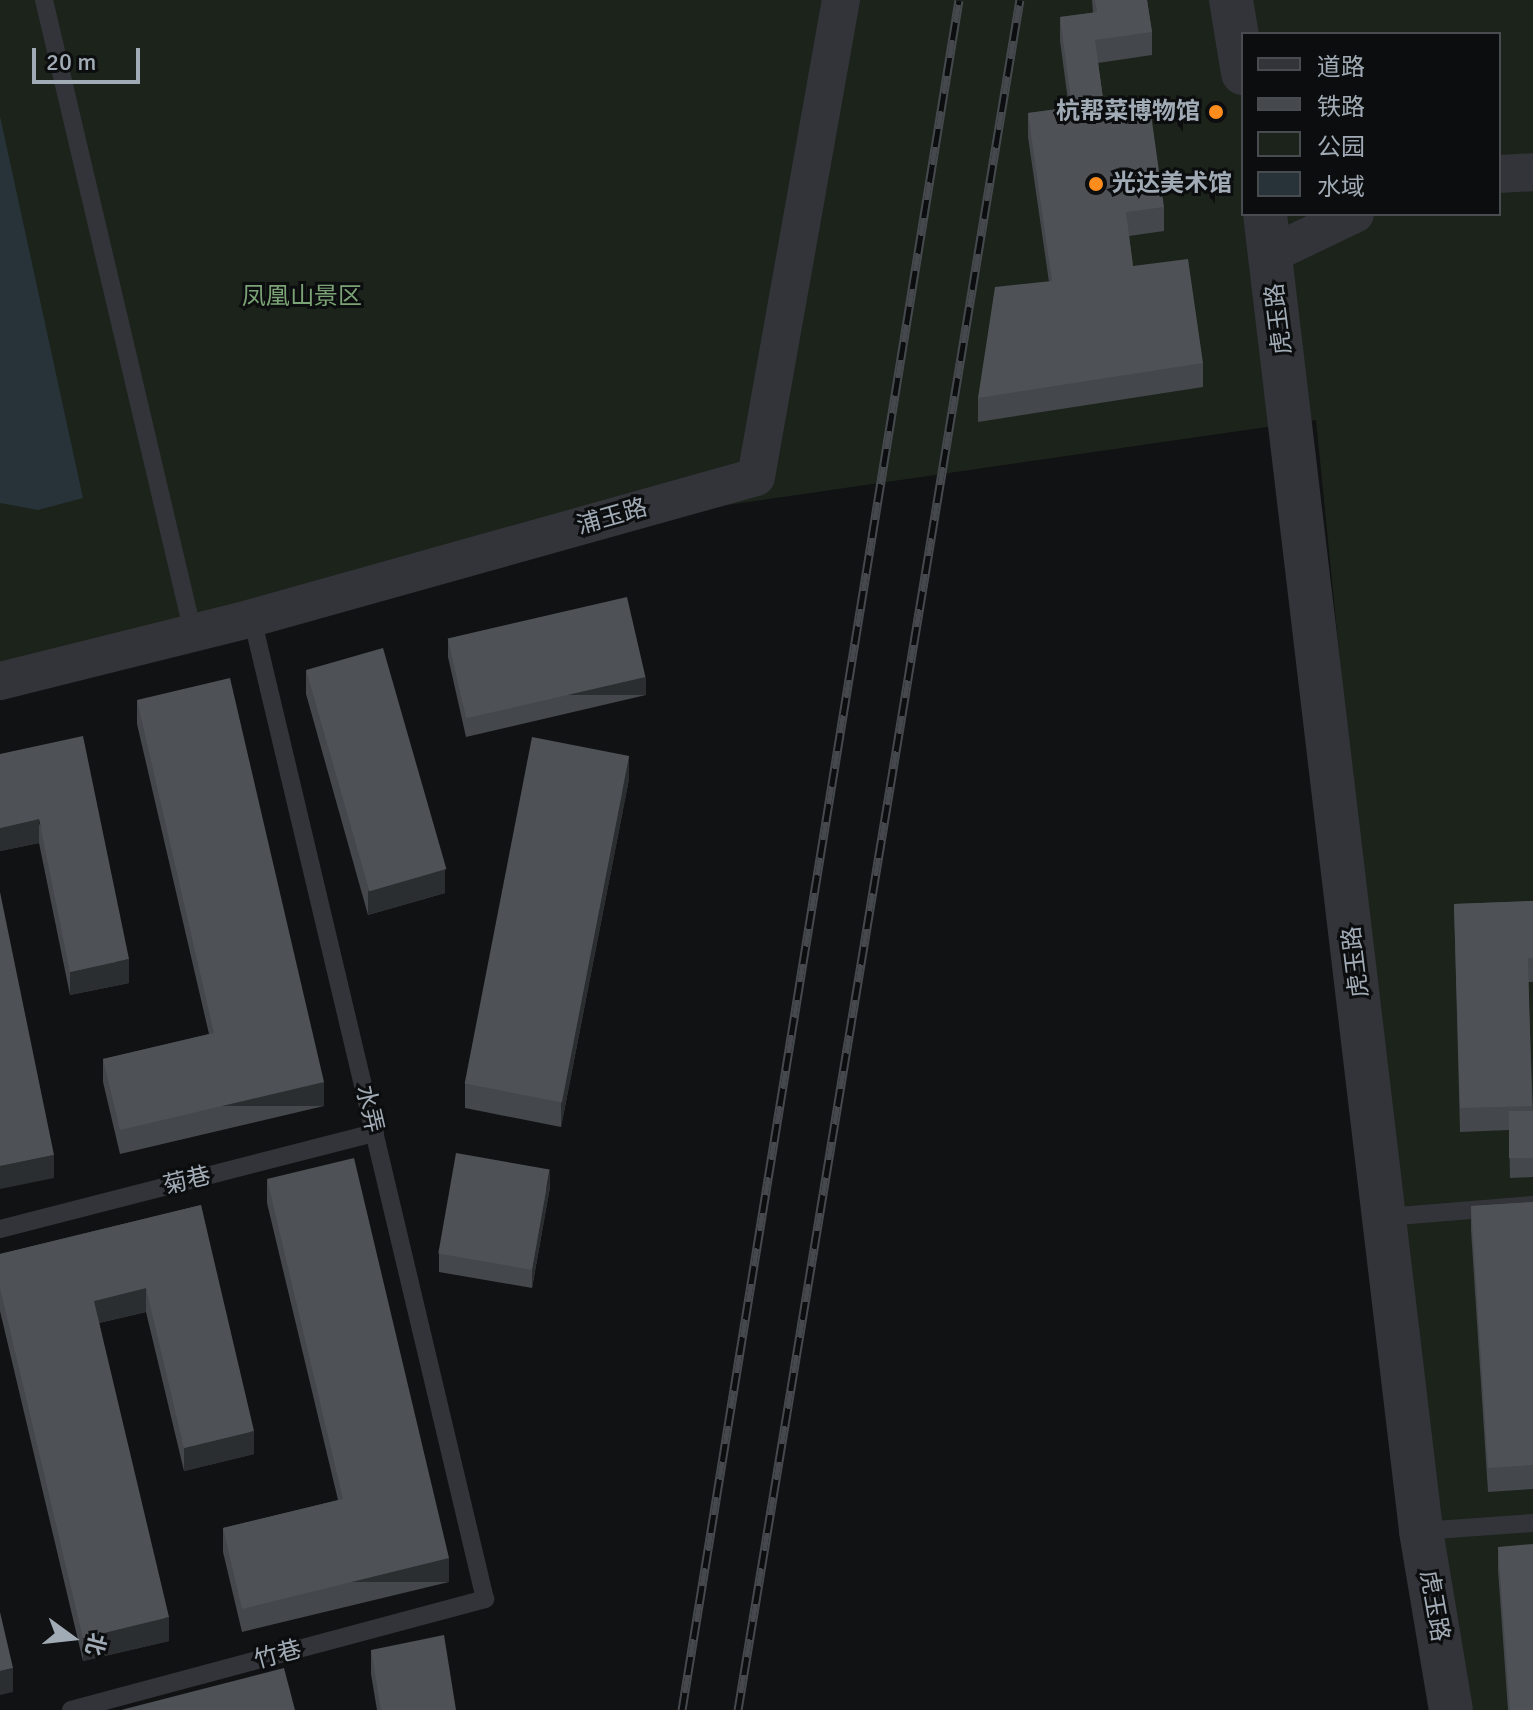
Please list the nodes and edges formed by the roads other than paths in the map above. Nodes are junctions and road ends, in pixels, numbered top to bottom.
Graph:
1 (44, 0) edge
2 (841, 0) edge
3 (1231, 0) edge
4 (1241, 61) edge
5 (1533, 172) edge
6 (1501, 174) edge
7 (1346, 216) edge
8 (1268, 234) edge
9 (252, 618) junction
10 (193, 633) junction
11 (0, 681) edge
12 (375, 1133) junction
13 (1533, 1205) edge
14 (1386, 1217) junction
15 (0, 1229) edge
16 (1533, 1523) edge
17 (1421, 1531) junction
18 (485, 1599) joint
19 (71, 1710) edge
20 (1451, 1710) edge

1 - 10 lane
2 - 9 street, 浦玉路
3 - 4 street
5 - 6 street
7 - 8 street
8 - 14 street, 虎玉路
9 - 10 street, 浦玉路
9 - 12 lane, 水弄
10 - 11 street, 浦玉路
12 - 15 lane, 菊巷
12 - 18 lane, 水弄
13 - 14 lane
14 - 17 street, 虎玉路
16 - 17 lane
17 - 20 street, 虎玉路
18 - 19 lane, 竹巷

